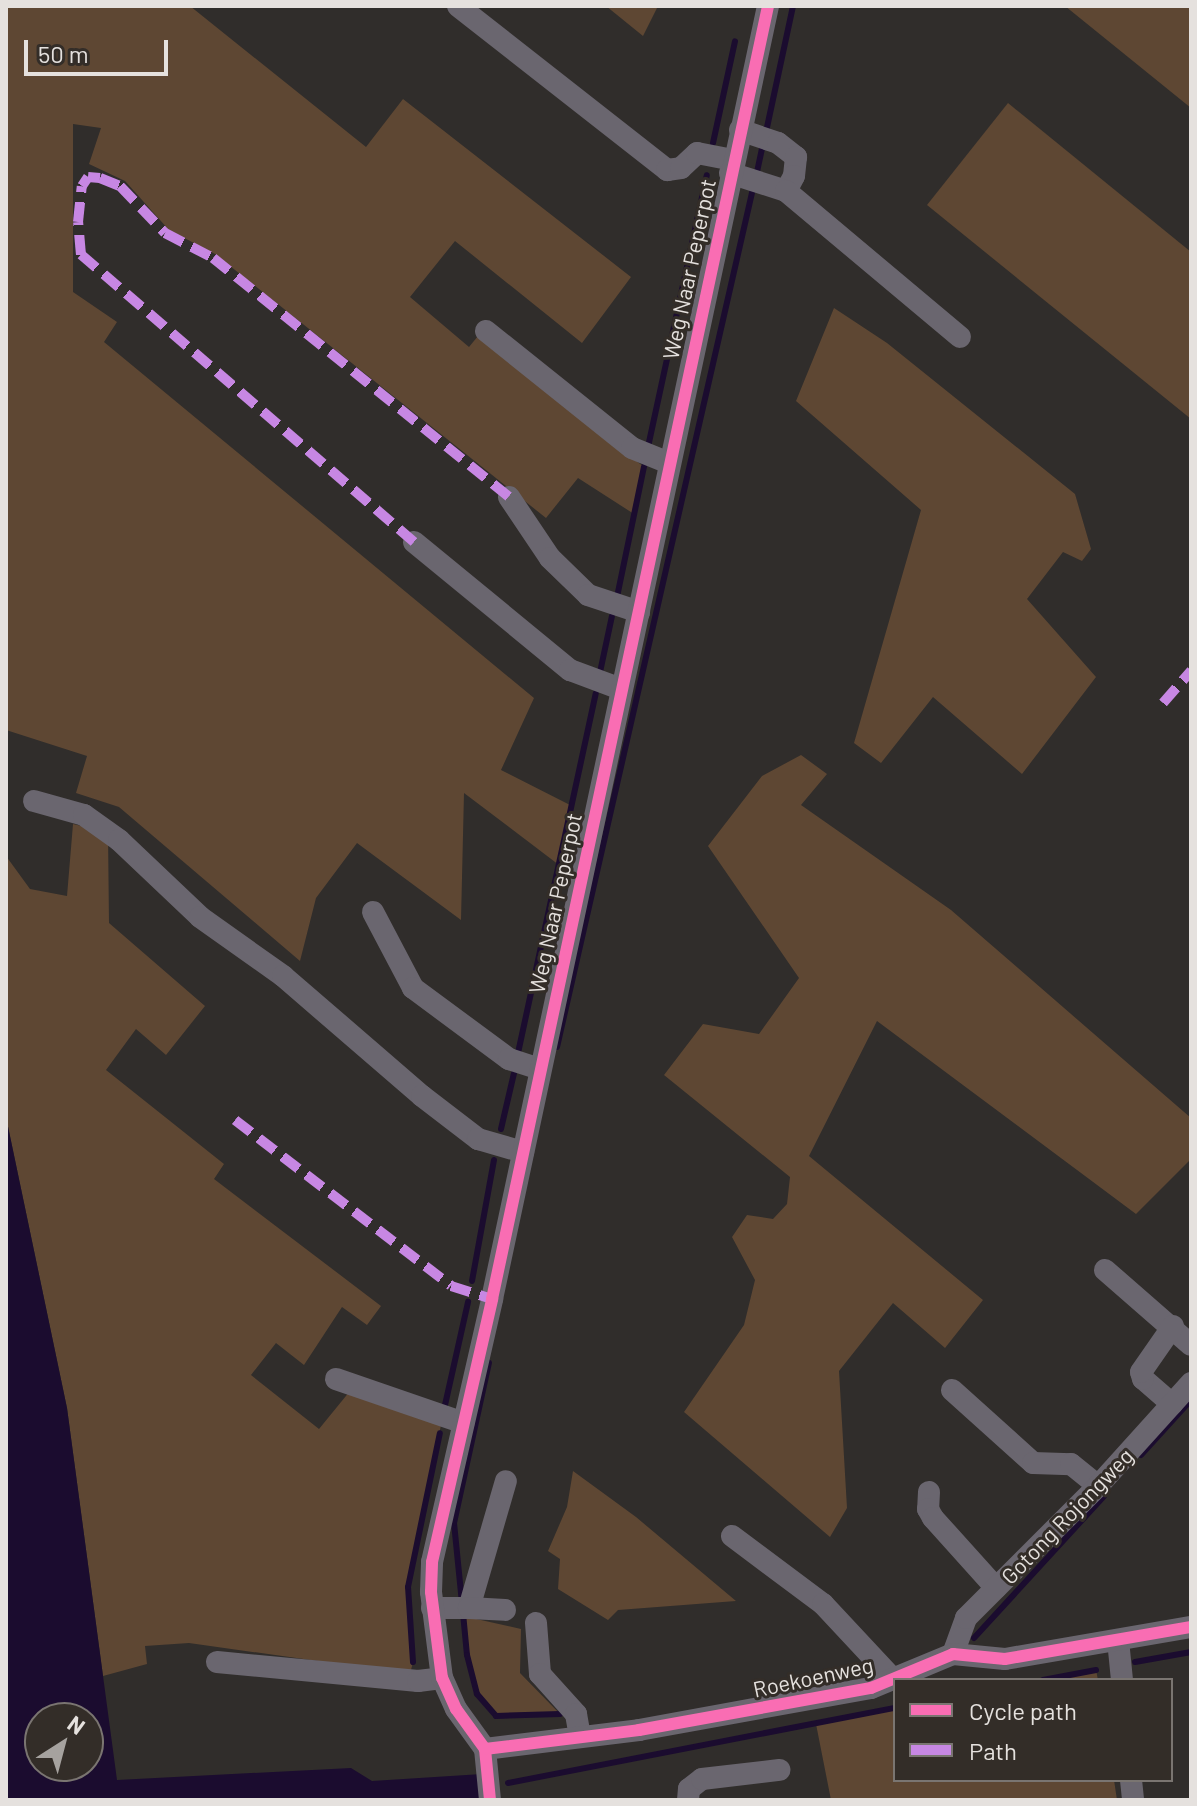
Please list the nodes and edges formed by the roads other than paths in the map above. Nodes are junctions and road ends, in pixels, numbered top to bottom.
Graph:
1 (458, 6) edge
2 (768, 6) edge
3 (740, 130) junction
4 (732, 167) junction
5 (786, 191) junction
6 (486, 331) dead end
7 (960, 337) dead end
8 (669, 463) junction
9 (509, 497) dead end
10 (414, 542) dead end
11 (639, 612) junction
12 (621, 689) junction
13 (34, 801) dead end
14 (373, 912) dead end
15 (539, 1069) junction
16 (523, 1152) junction
17 (1105, 1270) dead end
18 (1173, 1326) junction
19 (1191, 1345) edge
20 (336, 1379) dead end
21 (1191, 1383) edge
22 (952, 1390) dead end
23 (1172, 1404) junction
24 (464, 1423) junction
25 (506, 1481) dead end
26 (1098, 1486) junction
27 (929, 1492) dead end
28 (732, 1536) dead end
29 (996, 1588) junction
30 (432, 1608) junction
31 (469, 1608) junction
32 (505, 1610) dead end
33 (536, 1623) dead end
34 (1191, 1627) edge
35 (1118, 1640) junction
36 (953, 1654) junction
37 (217, 1662) dead end
38 (442, 1678) junction
39 (895, 1678) edge
40 (1122, 1678) edge
41 (893, 1679) joint
42 (580, 1737) junction
43 (485, 1749) junction
44 (779, 1770) dead end
45 (490, 1800) edge
46 (688, 1800) edge

1 - 4 street
2 - 3 street, Weg Naar Peperpot
3 - 4 street, Weg Naar Peperpot
3 - 5 street
4 - 5 street
4 - 8 street, Weg Naar Peperpot
5 - 7 street
6 - 8 street
8 - 11 street, Weg Naar Peperpot
9 - 11 street
10 - 12 street
11 - 12 street, Weg Naar Peperpot
12 - 15 street, Weg Naar Peperpot
13 - 16 street
14 - 15 street
15 - 16 street, Weg Naar Peperpot
16 - 24 street, Weg Naar Peperpot
17 - 18 street
18 - 19 street
18 - 23 street
20 - 24 street
21 - 23 street, Gotong Rojongweg
22 - 26 street
23 - 26 street, Gotong Rojongweg
24 - 30 street, Weg Naar Peperpot
25 - 31 street
26 - 29 street, Gotong Rojongweg
27 - 29 street
28 - 41 street
29 - 36 street, Gotong Rojongweg
30 - 31 street
30 - 38 street, Weg Naar Peperpot
31 - 32 street
33 - 42 street
34 - 35 street, Roekoenweg
35 - 36 street, Roekoenweg
35 - 40 street
36 - 39 street, Roekoenweg
37 - 38 street
38 - 43 street, Weg Naar Peperpot
41 - 42 street, Roekoenweg
42 - 43 street, Roekoenweg
43 - 45 street
44 - 46 street

